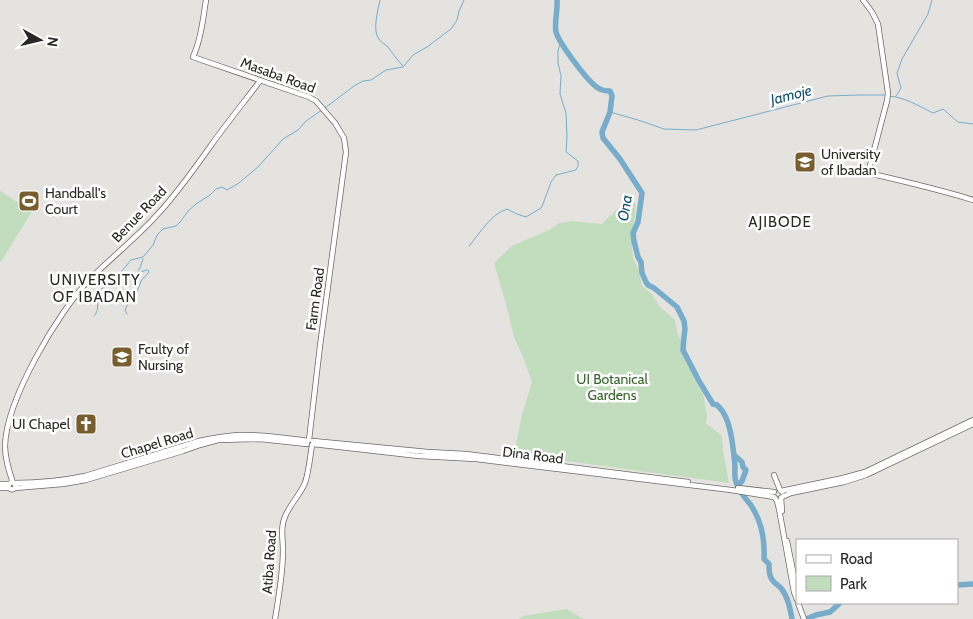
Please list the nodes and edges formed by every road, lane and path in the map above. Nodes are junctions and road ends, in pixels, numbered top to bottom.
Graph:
1 (206, 0) edge
2 (863, 0) edge
3 (260, 81) junction
4 (341, 133) joint
5 (973, 200) edge
6 (973, 420) edge
7 (973, 424) edge
8 (311, 442) junction
9 (0, 484) edge
10 (11, 485) junction
11 (0, 488) edge
12 (776, 493) junction
13 (781, 497) junction
14 (796, 586) edge
15 (796, 595) edge
16 (799, 604) edge
17 (275, 619) edge
18 (806, 619) edge

1 - 3 street, Masaba Road
2 - 5 street
3 - 4 street, Masaba Road
3 - 10 street, Benue Road
4 - 8 street, Farm Road
6 - 12 street
7 - 13 street
8 - 10 street, Chapel Road
8 - 12 street, Dina Road
8 - 17 street, Atiba Road
9 - 10 street, Chapel Road
10 - 11 street, Chapel Road
12 - 13 street
12 - 15 street
13 - 14 street
16 - 18 street

